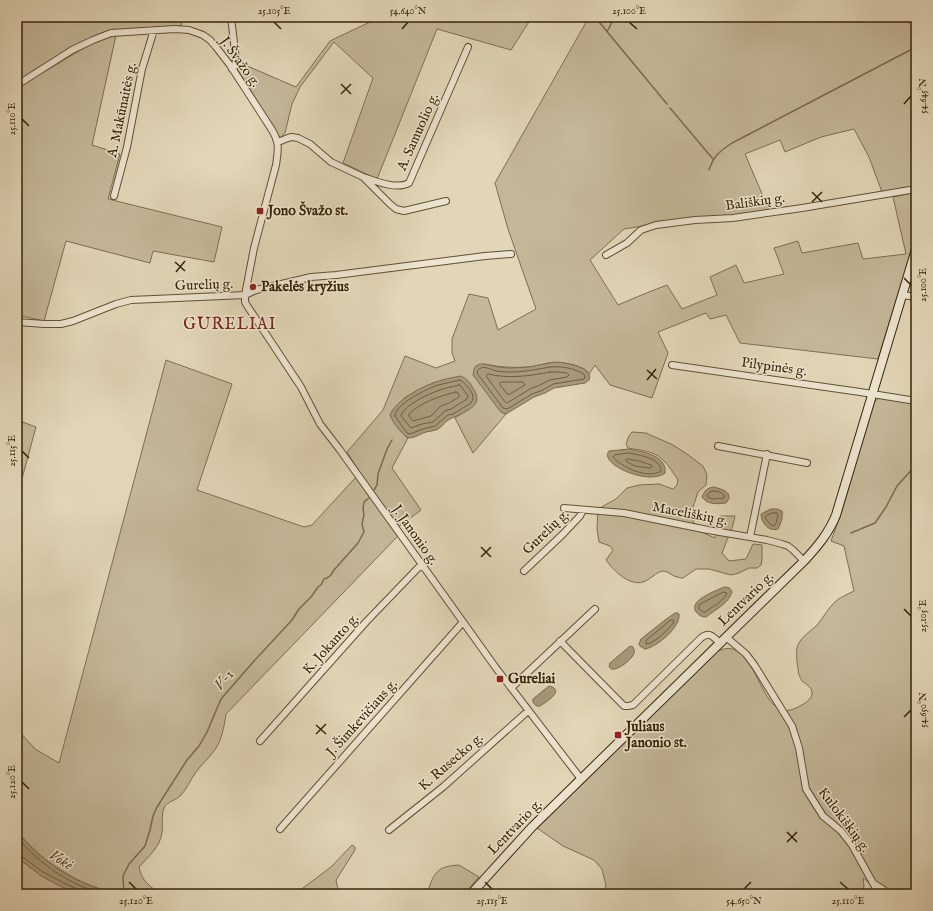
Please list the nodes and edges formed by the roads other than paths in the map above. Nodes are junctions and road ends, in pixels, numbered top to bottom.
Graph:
1 (231, 17) edge
2 (154, 30) junction
3 (468, 47) dead end
4 (232, 69) junction
5 (17, 85) edge
6 (278, 142) junction
7 (363, 177) junction
8 (916, 189) edge
9 (114, 196) dead end
10 (446, 201) dead end
11 (916, 249) edge
12 (511, 254) dead end
13 (606, 255) dead end
14 (245, 295) junction
15 (902, 295) junction
16 (916, 297) edge
17 (17, 322) edge
18 (672, 365) dead end
19 (872, 394) junction
20 (916, 401) edge
21 (718, 446) dead end
22 (767, 454) junction
23 (807, 463) dead end
24 (564, 508) dead end
25 (583, 510) junction
26 (750, 537) junction
27 (804, 561) junction
28 (422, 565) junction
29 (524, 571) dead end
30 (595, 608) dead end
31 (463, 622) junction
32 (726, 637) junction
33 (560, 641) junction
34 (720, 643) junction
35 (511, 688) junction
36 (528, 711) junction
37 (260, 740) dead end
38 (581, 780) junction
39 (280, 829) dead end
40 (389, 830) dead end
41 (872, 882) junction
42 (471, 894) edge
43 (879, 894) edge
44 (890, 894) edge

1 - 4 street
2 - 4 street, J. Švažo g.
2 - 5 street, J. Švažo g.
2 - 9 street, A. Makūnaitės g.
3 - 7 street, A. Samuolio g.
4 - 6 street, J. Švažo g.
6 - 7 street
6 - 14 street
7 - 10 street
8 - 13 street, Bališkių g.
11 - 15 main road, Lentvario g.
12 - 14 street, Gurelių g.
14 - 17 street, Gurelių g.
14 - 28 street, J. Janonio g.
15 - 16 street
15 - 19 main road, Lentvario g.
18 - 19 street, Pilypinės g.
19 - 20 street, Pilypinės g.
19 - 27 main road, Lentvario g.
21 - 22 street
22 - 23 street
22 - 26 street
24 - 25 street, Maceliškių g.
25 - 26 street, Maceliškių g.
25 - 29 street, Gurelių g.
26 - 27 street, Maceliškių g.
27 - 32 main road, Lentvario g.
28 - 31 street, J. Janonio g.
28 - 37 street, K. Jokanto g.
30 - 33 street
31 - 35 street, J. Janonio g.
31 - 39 street, J. Šimkevičiaus g.
32 - 34 main road, Lentvario g.
32 - 41 street, Kulokiškių g.
33 - 34 street
33 - 35 street
34 - 38 main road, Lentvario g.
35 - 36 street, J. Janonio g.
36 - 38 street, J. Janonio g.
36 - 40 street, K. Rusecko g.
38 - 42 main road, Lentvario g.
41 - 43 street, Kulokiškių g.
41 - 44 street

